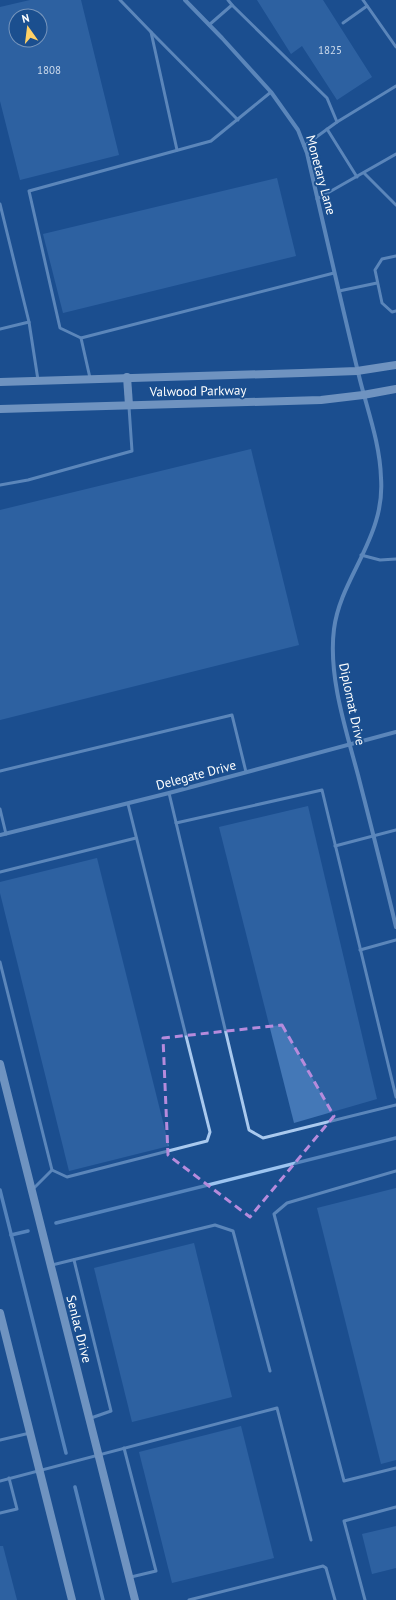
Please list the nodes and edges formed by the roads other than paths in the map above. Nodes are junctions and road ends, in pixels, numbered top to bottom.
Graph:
1 (185, 0) edge
2 (228, 0) edge
3 (363, 0) edge
4 (121, 1) edge
5 (232, 5) junction
6 (367, 6) junction
7 (343, 23) dead end
8 (209, 25) junction
9 (151, 32) junction
10 (396, 47) edge
11 (396, 86) edge
12 (271, 92) junction
13 (238, 120) junction
14 (337, 122) junction
15 (327, 129) junction
16 (304, 146) junction
17 (177, 150) junction
18 (396, 154) edge
19 (364, 173) junction
20 (357, 176) junction
21 (317, 199) junction
22 (0, 204) edge
23 (396, 205) edge
24 (396, 256) edge
25 (334, 273) junction
26 (377, 283) junction
27 (339, 291) junction
28 (396, 311) edge
29 (29, 322) junction
30 (0, 328) edge
31 (81, 338) junction
32 (396, 365) edge
33 (357, 371) junction
34 (128, 377) junction
35 (90, 378) junction
36 (38, 380) junction
37 (0, 382) edge
38 (396, 389) edge
39 (363, 396) junction
40 (129, 405) junction
41 (0, 409) edge
42 (0, 485) edge
43 (362, 555) junction
44 (396, 559) edge
45 (396, 732) edge
46 (350, 743) junction
47 (0, 771) edge
48 (246, 772) junction
49 (169, 793) junction
50 (128, 804) junction
51 (0, 809) edge
52 (176, 823) junction
53 (396, 830) edge
54 (6, 834) junction
55 (0, 835) edge
56 (374, 837) junction
57 (136, 838) junction
58 (335, 846) junction
59 (0, 872) edge
60 (396, 927) edge
61 (396, 940) edge
62 (360, 950) junction
63 (0, 962) edge
64 (0, 1064) edge
65 (396, 1097) edge
66 (396, 1105) edge
67 (52, 1170) junction
68 (396, 1171) edge
69 (32, 1191) junction
70 (74, 1260) junction
71 (50, 1266) junction
72 (0, 1313) edge
73 (270, 1371) dead end
74 (89, 1419) junction
75 (30, 1432) junction
76 (0, 1440) edge
77 (124, 1448) junction
78 (98, 1455) junction
79 (396, 1468) edge
80 (39, 1470) junction
81 (9, 1478) junction
82 (0, 1481) edge
83 (396, 1507) edge
84 (0, 1513) edge
85 (311, 1540) dead end
86 (129, 1578) junction
87 (72, 1600) edge
88 (135, 1600) edge
89 (189, 1600) edge
90 (335, 1600) edge
91 (366, 1600) edge

1 - 8 street, Monetary Lane
2 - 5 lane
3 - 6 lane
4 - 9 lane
5 - 8 lane
5 - 14 lane
6 - 7 lane
6 - 10 lane
8 - 12 street, Monetary Lane
9 - 13 lane
9 - 17 lane
11 - 14 lane
12 - 13 lane
12 - 16 street, Monetary Lane
13 - 17 lane
14 - 15 lane
15 - 16 lane
15 - 20 lane
16 - 21 street, Monetary Lane
17 - 31 lane
18 - 19 lane
19 - 20 lane
19 - 23 lane
20 - 21 lane
21 - 25 street, Monetary Lane
22 - 29 lane
24 - 26 lane
25 - 27 street, Monetary Lane
25 - 31 lane
26 - 27 lane
26 - 28 lane
27 - 33 street, Monetary Lane
29 - 30 lane
29 - 36 lane
31 - 35 lane
32 - 33 street, Valwood Parkway
33 - 34 street, Valwood Parkway
33 - 39 street, Diplomat Drive
34 - 35 street, Valwood Parkway
34 - 40 street
35 - 36 street, Valwood Parkway
36 - 37 street, Valwood Parkway
38 - 39 street, Valwood Parkway
39 - 40 street, Valwood Parkway
39 - 43 street, Diplomat Drive
40 - 41 street, Valwood Parkway
40 - 42 lane
43 - 44 lane
43 - 46 street, Diplomat Drive
45 - 46 street, Delegate Drive
46 - 48 street, Delegate Drive
46 - 56 street, Diplomat Drive
47 - 48 lane
48 - 49 street, Delegate Drive
49 - 50 street, Delegate Drive
49 - 52 lane
50 - 54 street, Delegate Drive
50 - 57 lane
51 - 54 lane
52 - 58 lane
52 - 66 lane
53 - 56 lane
54 - 55 street, Delegate Drive
56 - 58 lane
56 - 60 street, Diplomat Drive
57 - 59 lane
57 - 67 lane
58 - 62 lane
61 - 62 lane
62 - 65 lane
63 - 67 lane
64 - 69 street, Senlac Drive
67 - 69 lane
68 - 79 lane
69 - 71 street, Senlac Drive
70 - 71 lane
70 - 73 lane
70 - 74 lane
71 - 74 street, Senlac Drive
72 - 75 street
74 - 78 street, Senlac Drive
75 - 76 lane
75 - 80 street
77 - 78 lane
77 - 85 lane
77 - 86 lane
78 - 80 lane
78 - 86 street, Senlac Drive
80 - 81 lane
80 - 87 street
81 - 82 lane
81 - 84 lane
83 - 91 lane
86 - 88 street, Senlac Drive
89 - 90 lane

